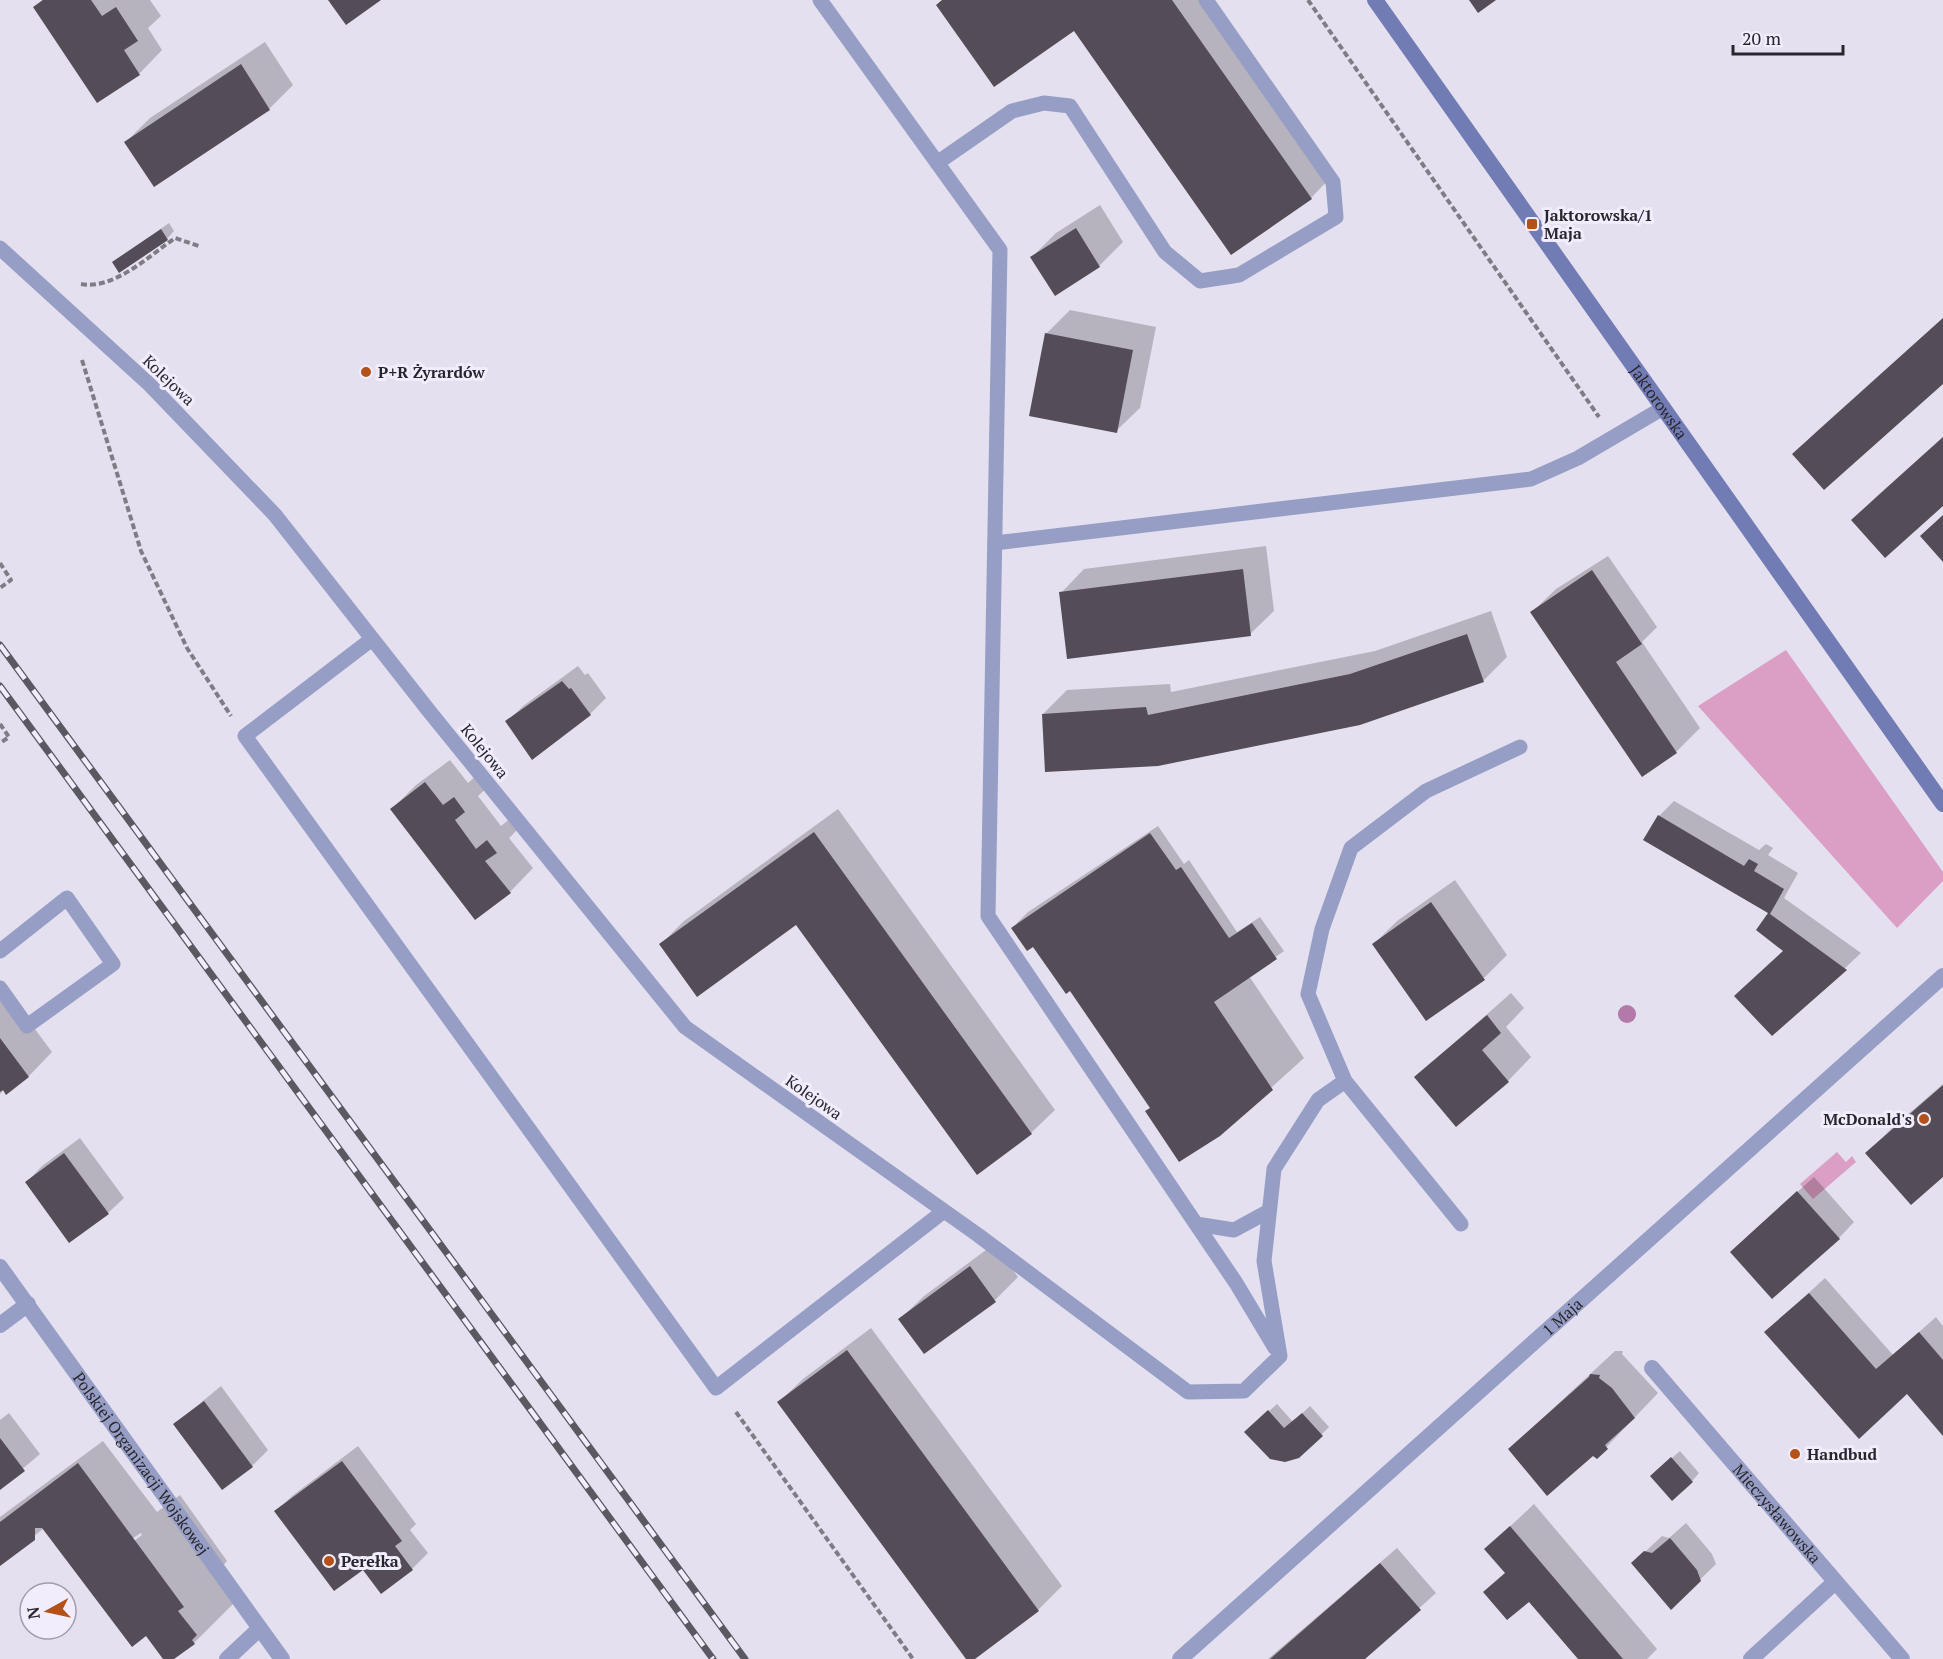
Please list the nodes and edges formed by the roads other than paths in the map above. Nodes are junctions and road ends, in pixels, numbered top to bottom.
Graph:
1 (820, 0) edge
2 (1206, 0) edge
3 (1375, 0) edge
4 (937, 163) junction
5 (0, 248) edge
6 (1663, 408) junction
7 (995, 543) junction
8 (372, 639) junction
9 (1520, 747) dead end
10 (1943, 804) edge
11 (0, 951) edge
12 (1943, 976) edge
13 (0, 988) edge
14 (1345, 1081) junction
15 (944, 1211) junction
16 (1269, 1211) junction
17 (1196, 1224) junction
18 (1461, 1224) dead end
19 (0, 1267) edge
20 (28, 1304) junction
21 (0, 1325) edge
22 (1280, 1356) junction
23 (1652, 1368) dead end
24 (1835, 1582) junction
25 (259, 1629) junction
26 (227, 1659) edge
27 (282, 1659) edge
28 (1180, 1659) edge
29 (1751, 1659) edge
30 (1902, 1659) edge

1 - 4 lane
2 - 4 lane
3 - 6 main road, Jaktorowska
4 - 7 lane
5 - 8 lane, Kolejowa
6 - 7 lane
6 - 10 main road, Jaktorowska
7 - 17 lane
8 - 15 lane, Kolejowa
8 - 15 lane
9 - 14 lane
11 - 13 lane
12 - 28 street, 1 Maja
14 - 16 lane
14 - 18 lane
15 - 22 lane, Kolejowa
16 - 17 lane
16 - 22 lane
17 - 22 lane
19 - 20 street, Polskiej Organizacji Wojskowej
20 - 21 street
20 - 25 street, Polskiej Organizacji Wojskowej
23 - 24 street, Mieczysławowska
24 - 29 street
24 - 30 street, Mieczysławowska
25 - 26 street
25 - 27 street, Polskiej Organizacji Wojskowej

